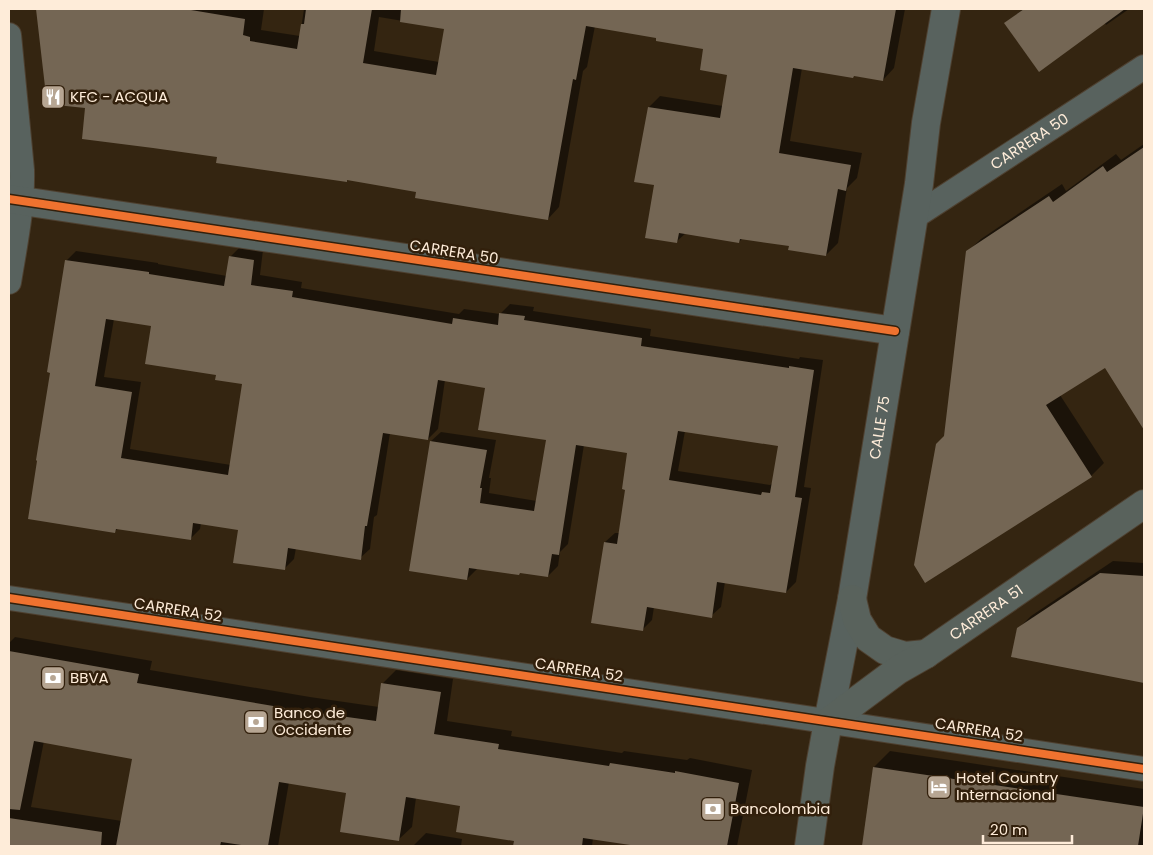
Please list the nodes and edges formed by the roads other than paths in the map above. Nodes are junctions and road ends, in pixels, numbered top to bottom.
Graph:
1 (946, 9) edge
2 (9, 35) edge
3 (1144, 67) edge
4 (15, 200) edge
5 (914, 217) junction
6 (9, 282) edge
7 (896, 331) junction
8 (1144, 504) edge
9 (9, 598) edge
10 (852, 599) junction
11 (926, 654) junction
12 (828, 722) junction
13 (1144, 769) edge
14 (809, 846) edge

1 - 5 street, CALLE 75
2 - 4 street
3 - 5 street, CARRERA 50
4 - 6 street
4 - 7 street, CARRERA 50
5 - 7 street, CALLE 75
7 - 10 street, CALLE 75
8 - 11 main road, CARRERA 51
9 - 12 street, CARRERA 52
10 - 11 main road
10 - 12 street, CALLE 75
11 - 12 main road, CARRERA 51
12 - 13 street, CARRERA 52
12 - 14 main road, CALLE 75

